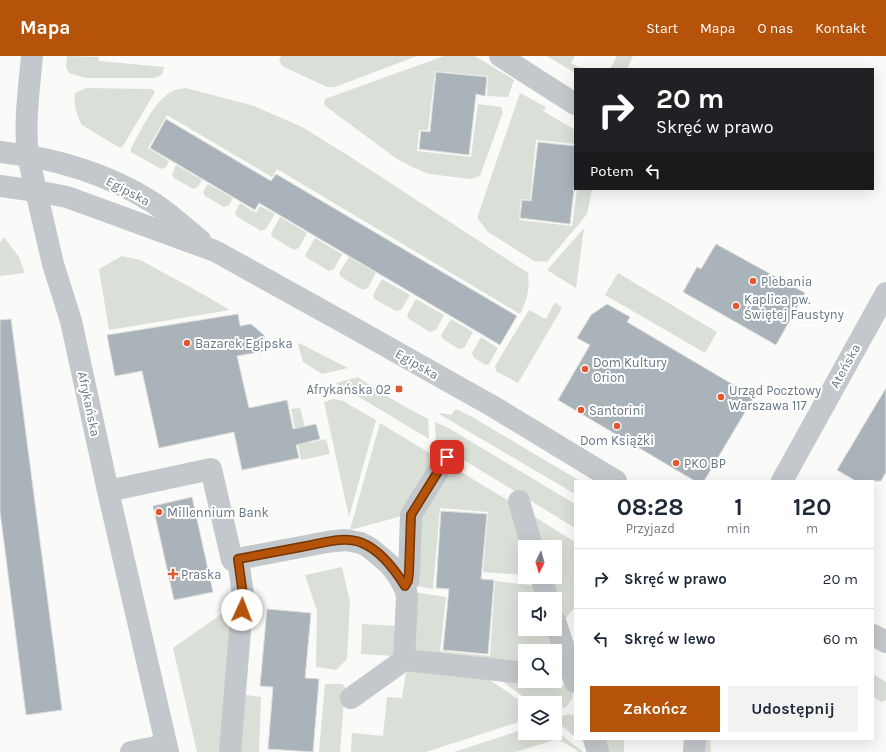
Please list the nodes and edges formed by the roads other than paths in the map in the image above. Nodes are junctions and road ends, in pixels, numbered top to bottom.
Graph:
1 (32, 56) edge
2 (500, 56) edge
3 (574, 103) edge
4 (0, 152) edge
5 (28, 156) junction
6 (0, 186) edge
7 (36, 190) junction
8 (215, 251) junction
9 (884, 300) edge
10 (447, 457) dead end
11 (614, 480) edge
12 (783, 480) edge
13 (108, 491) junction
14 (519, 501) dead end
15 (530, 540) edge
16 (238, 559) junction
17 (405, 586) junction
18 (563, 625) edge
19 (874, 636) edge
20 (886, 642) edge
21 (404, 660) junction
22 (518, 672) edge
23 (568, 679) edge
24 (351, 698) dead end
25 (594, 740) edge
26 (695, 740) edge
27 (167, 749) edge
28 (131, 752) edge
29 (230, 752) edge
30 (598, 752) edge
31 (694, 752) edge

1 - 5 street, Afrykańska
2 - 3 street
4 - 5 street, Egipska
5 - 7 street, Afrykańska
5 - 8 street, Egipska
6 - 7 street, Egipska
7 - 8 street, Egipska
7 - 13 street, Afrykańska
8 - 11 street, Egipska
9 - 12 street, Ateńska
10 - 17 street
13 - 16 street
13 - 27 street, Afrykańska
14 - 15 street
16 - 17 street
16 - 29 street
17 - 21 street
18 - 23 street
19 - 20 street
21 - 22 street
21 - 24 street
25 - 30 street
26 - 31 street
27 - 28 street

